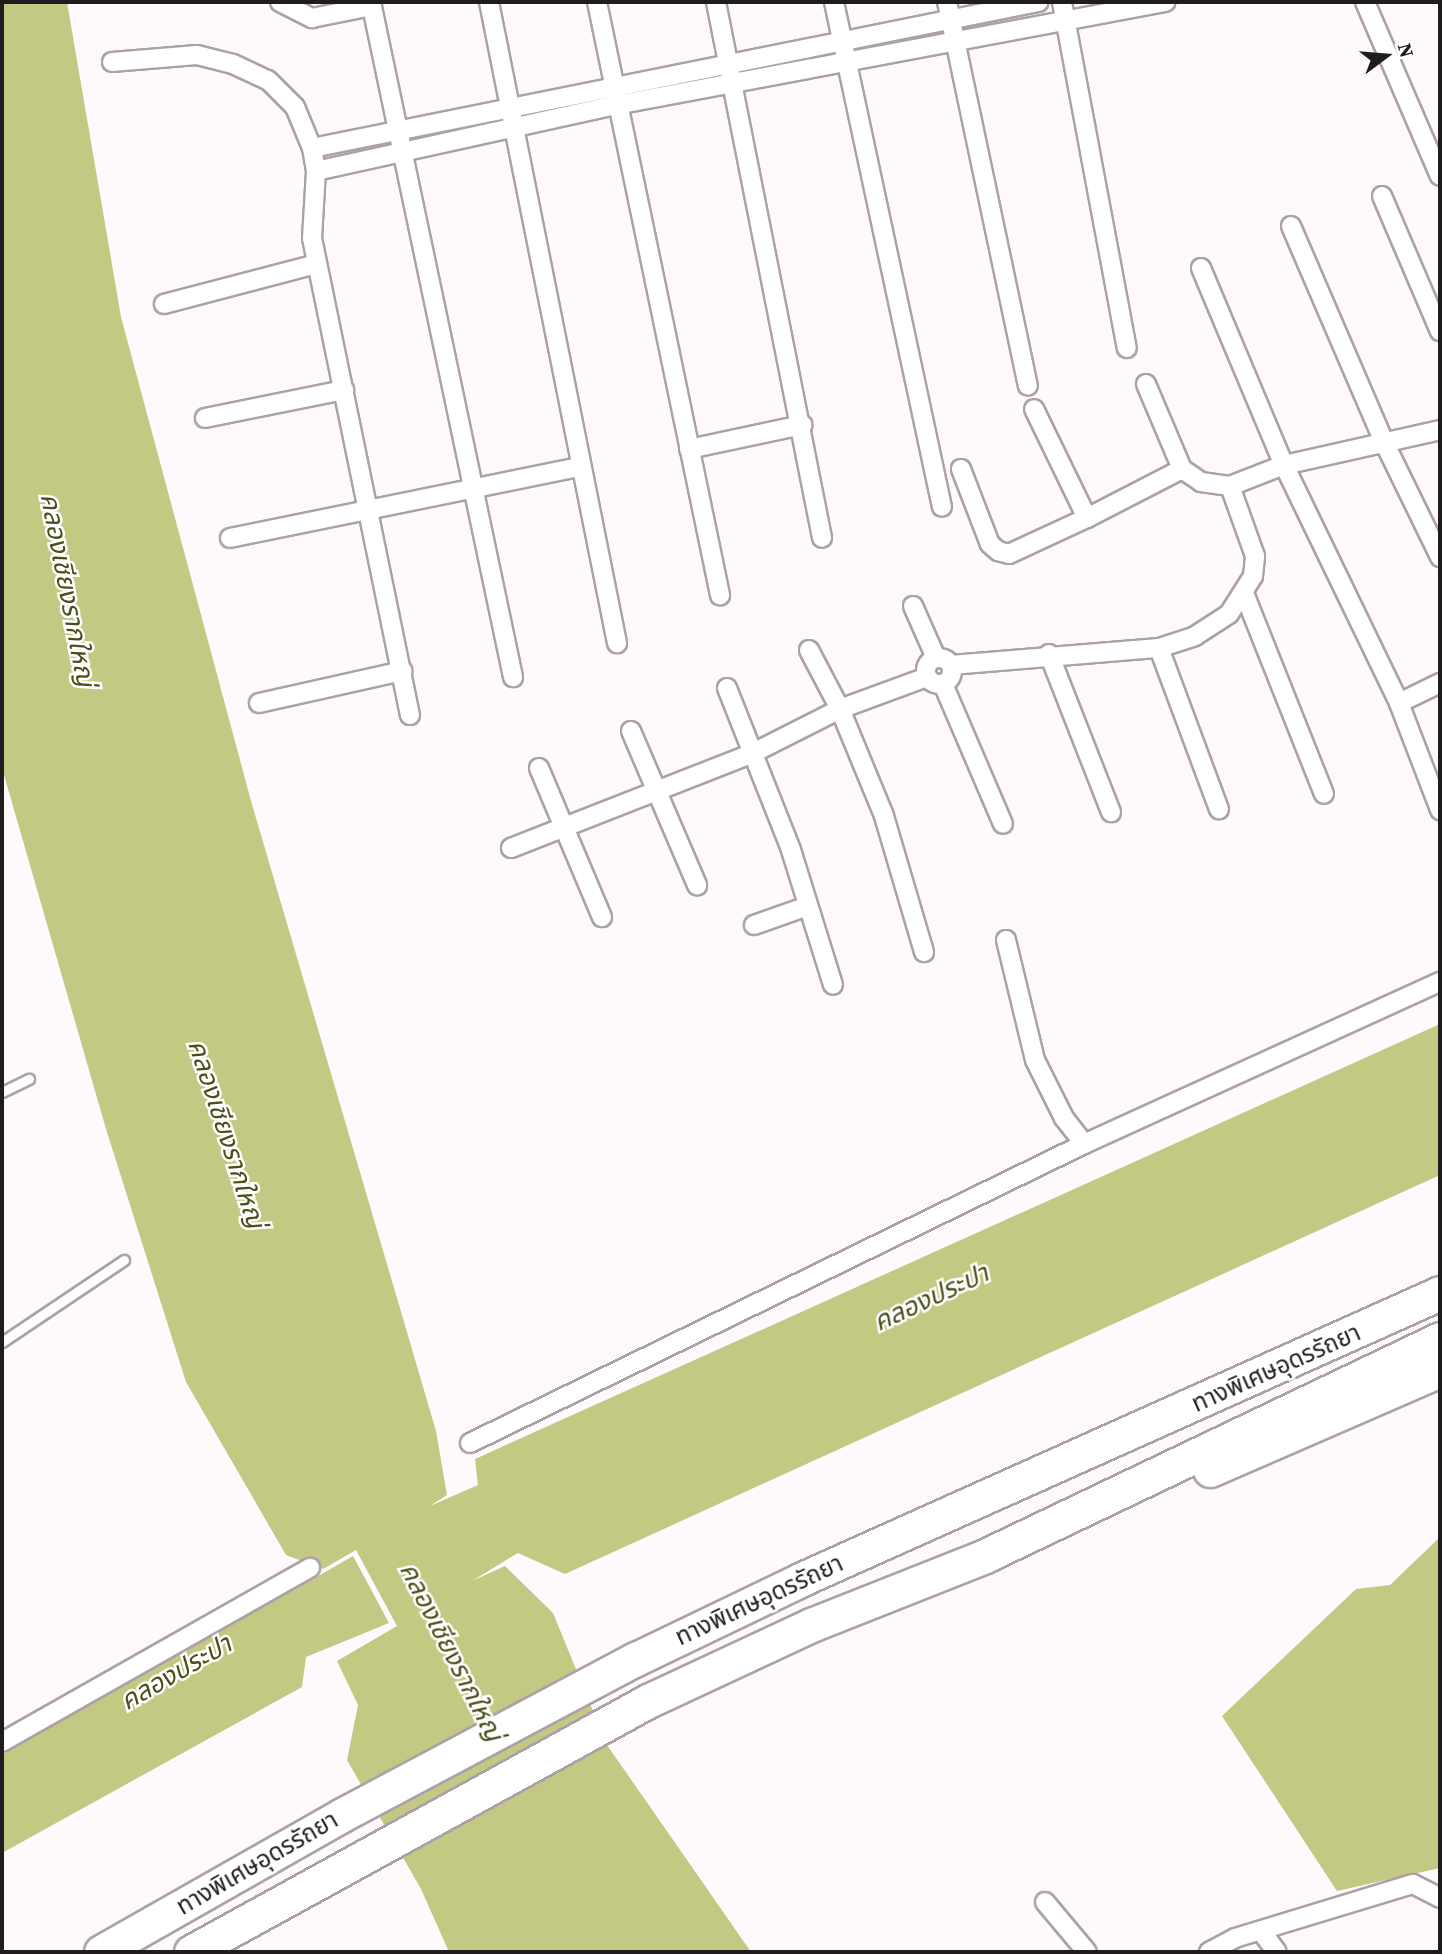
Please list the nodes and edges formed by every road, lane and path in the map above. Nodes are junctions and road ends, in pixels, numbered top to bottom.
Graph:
1 (280, 2) edge
2 (489, 2) edge
3 (597, 2) edge
4 (716, 2) edge
5 (834, 2) edge
6 (947, 2) edge
7 (1038, 2) edge
8 (1062, 2) edge
9 (1165, 2) edge
10 (1365, 2) edge
11 (371, 4) edge
12 (951, 20) junction
13 (1066, 22) junction
14 (842, 41) junction
15 (955, 43) junction
16 (112, 62) dead end
17 (727, 62) junction
18 (847, 65) junction
19 (612, 84) junction
20 (732, 85) junction
21 (616, 105) junction
22 (508, 106) junction
23 (514, 128) junction
24 (399, 130) junction
25 (312, 148) junction
26 (404, 152) junction
27 (316, 171) junction
28 (1440, 176) edge
29 (1382, 196) dead end
30 (1291, 226) dead end
31 (317, 264) junction
32 (1201, 268) dead end
33 (164, 304) dead end
34 (1440, 331) edge
35 (1127, 348) dead end
36 (1146, 384) dead end
37 (1028, 386) dead end
38 (344, 390) junction
39 (1034, 409) dead end
40 (205, 418) dead end
41 (802, 425) junction
42 (1440, 430) edge
43 (1385, 444) junction
44 (689, 449) junction
45 (1284, 465) junction
46 (580, 467) junction
47 (961, 469) dead end
48 (1182, 469) junction
49 (1230, 486) junction
50 (474, 487) junction
51 (942, 507) dead end
52 (370, 509) junction
53 (1087, 518) junction
54 (230, 538) dead end
55 (822, 538) dead end
56 (1440, 557) edge
57 (1244, 593) junction
58 (720, 595) dead end
59 (913, 606) dead end
60 (617, 643) dead end
61 (1159, 648) junction
62 (809, 650) dead end
63 (1049, 654) junction
64 (944, 662) junction
65 (402, 671) junction
66 (513, 677) dead end
67 (935, 680) junction
68 (1440, 683) edge
69 (727, 688) dead end
70 (258, 703) dead end
71 (1398, 703) junction
72 (840, 709) junction
73 (410, 715) dead end
74 (631, 732) dead end
75 (753, 753) junction
76 (539, 768) dead end
77 (657, 791) junction
78 (1324, 794) dead end
79 (1219, 809) dead end
80 (1440, 810) edge
81 (1111, 812) dead end
82 (1003, 824) dead end
83 (567, 827) junction
84 (511, 848) dead end
85 (697, 885) dead end
86 (808, 905) junction
87 (602, 917) dead end
88 (754, 925) dead end
89 (1006, 940) dead end
90 (924, 952) dead end
91 (1440, 982) edge
92 (833, 985) dead end
93 (29, 1079) dead end
94 (2, 1092) edge
95 (1084, 1144) junction
96 (124, 1260) dead end
97 (1440, 1293) edge
98 (1440, 1339) edge
99 (2, 1342) edge
100 (1440, 1370) edge
101 (470, 1443) dead end
102 (985, 1556) junction
103 (310, 1568) dead end
104 (2, 1742) edge
105 (1440, 1898) edge
106 (1045, 1902) dead end
107 (1261, 1931) junction
108 (101, 1952) edge
109 (191, 1952) edge
110 (1087, 1952) edge
111 (1209, 1952) edge
112 (1277, 1952) edge

1 - 11 street
2 - 22 street
3 - 19 street
4 - 17 street
5 - 14 street
6 - 12 street
7 - 12 street
8 - 13 street
9 - 13 street
10 - 28 street
11 - 24 street
12 - 14 street
12 - 15 street
13 - 15 street
13 - 35 street
14 - 17 street
14 - 18 street
15 - 18 street
15 - 37 street
16 - 25 street
17 - 19 street
17 - 20 street
18 - 20 street
18 - 51 street
19 - 21 street
19 - 22 street
20 - 21 street
20 - 41 street
21 - 23 street
21 - 44 street
22 - 23 street
22 - 24 street
23 - 26 street
23 - 46 street
24 - 25 street
24 - 26 street
25 - 27 street
26 - 27 street
26 - 50 street
27 - 31 street
29 - 34 street
30 - 43 street
31 - 33 street
31 - 38 street
32 - 45 street
36 - 48 street
38 - 40 street
38 - 52 street
39 - 53 street
41 - 44 street
41 - 55 street
42 - 43 street
43 - 45 street
43 - 56 street
44 - 58 street
45 - 49 street
45 - 71 street
46 - 50 street
46 - 60 street
47 - 53 street
48 - 49 street
48 - 53 street
49 - 57 street
50 - 52 street
50 - 66 street
52 - 54 street
52 - 65 street
57 - 61 street
57 - 78 street
59 - 64 street
61 - 63 street
61 - 79 street
62 - 72 street
63 - 64 street
63 - 81 street
64 - 67 street
65 - 70 street
65 - 73 street
67 - 72 street
67 - 82 street
68 - 71 street
69 - 75 street
71 - 80 street
72 - 75 street
72 - 90 street
74 - 77 street
75 - 77 street
75 - 86 street
76 - 83 street
77 - 83 street
77 - 85 street
83 - 84 street
83 - 87 street
86 - 88 street
86 - 92 street
89 - 95 street
91 - 95 street
93 - 94 lane
95 - 101 street
96 - 99 lane
97 - 108 highway, ทางพิเศษอุดรรัถยา
98 - 102 highway, ทางพิเศษอุดรรัถยา
100 - 102 highway
102 - 109 highway, ทางพิเศษอุดรรัถยา
103 - 104 street
105 - 107 street
106 - 110 street
107 - 111 street
107 - 112 street

